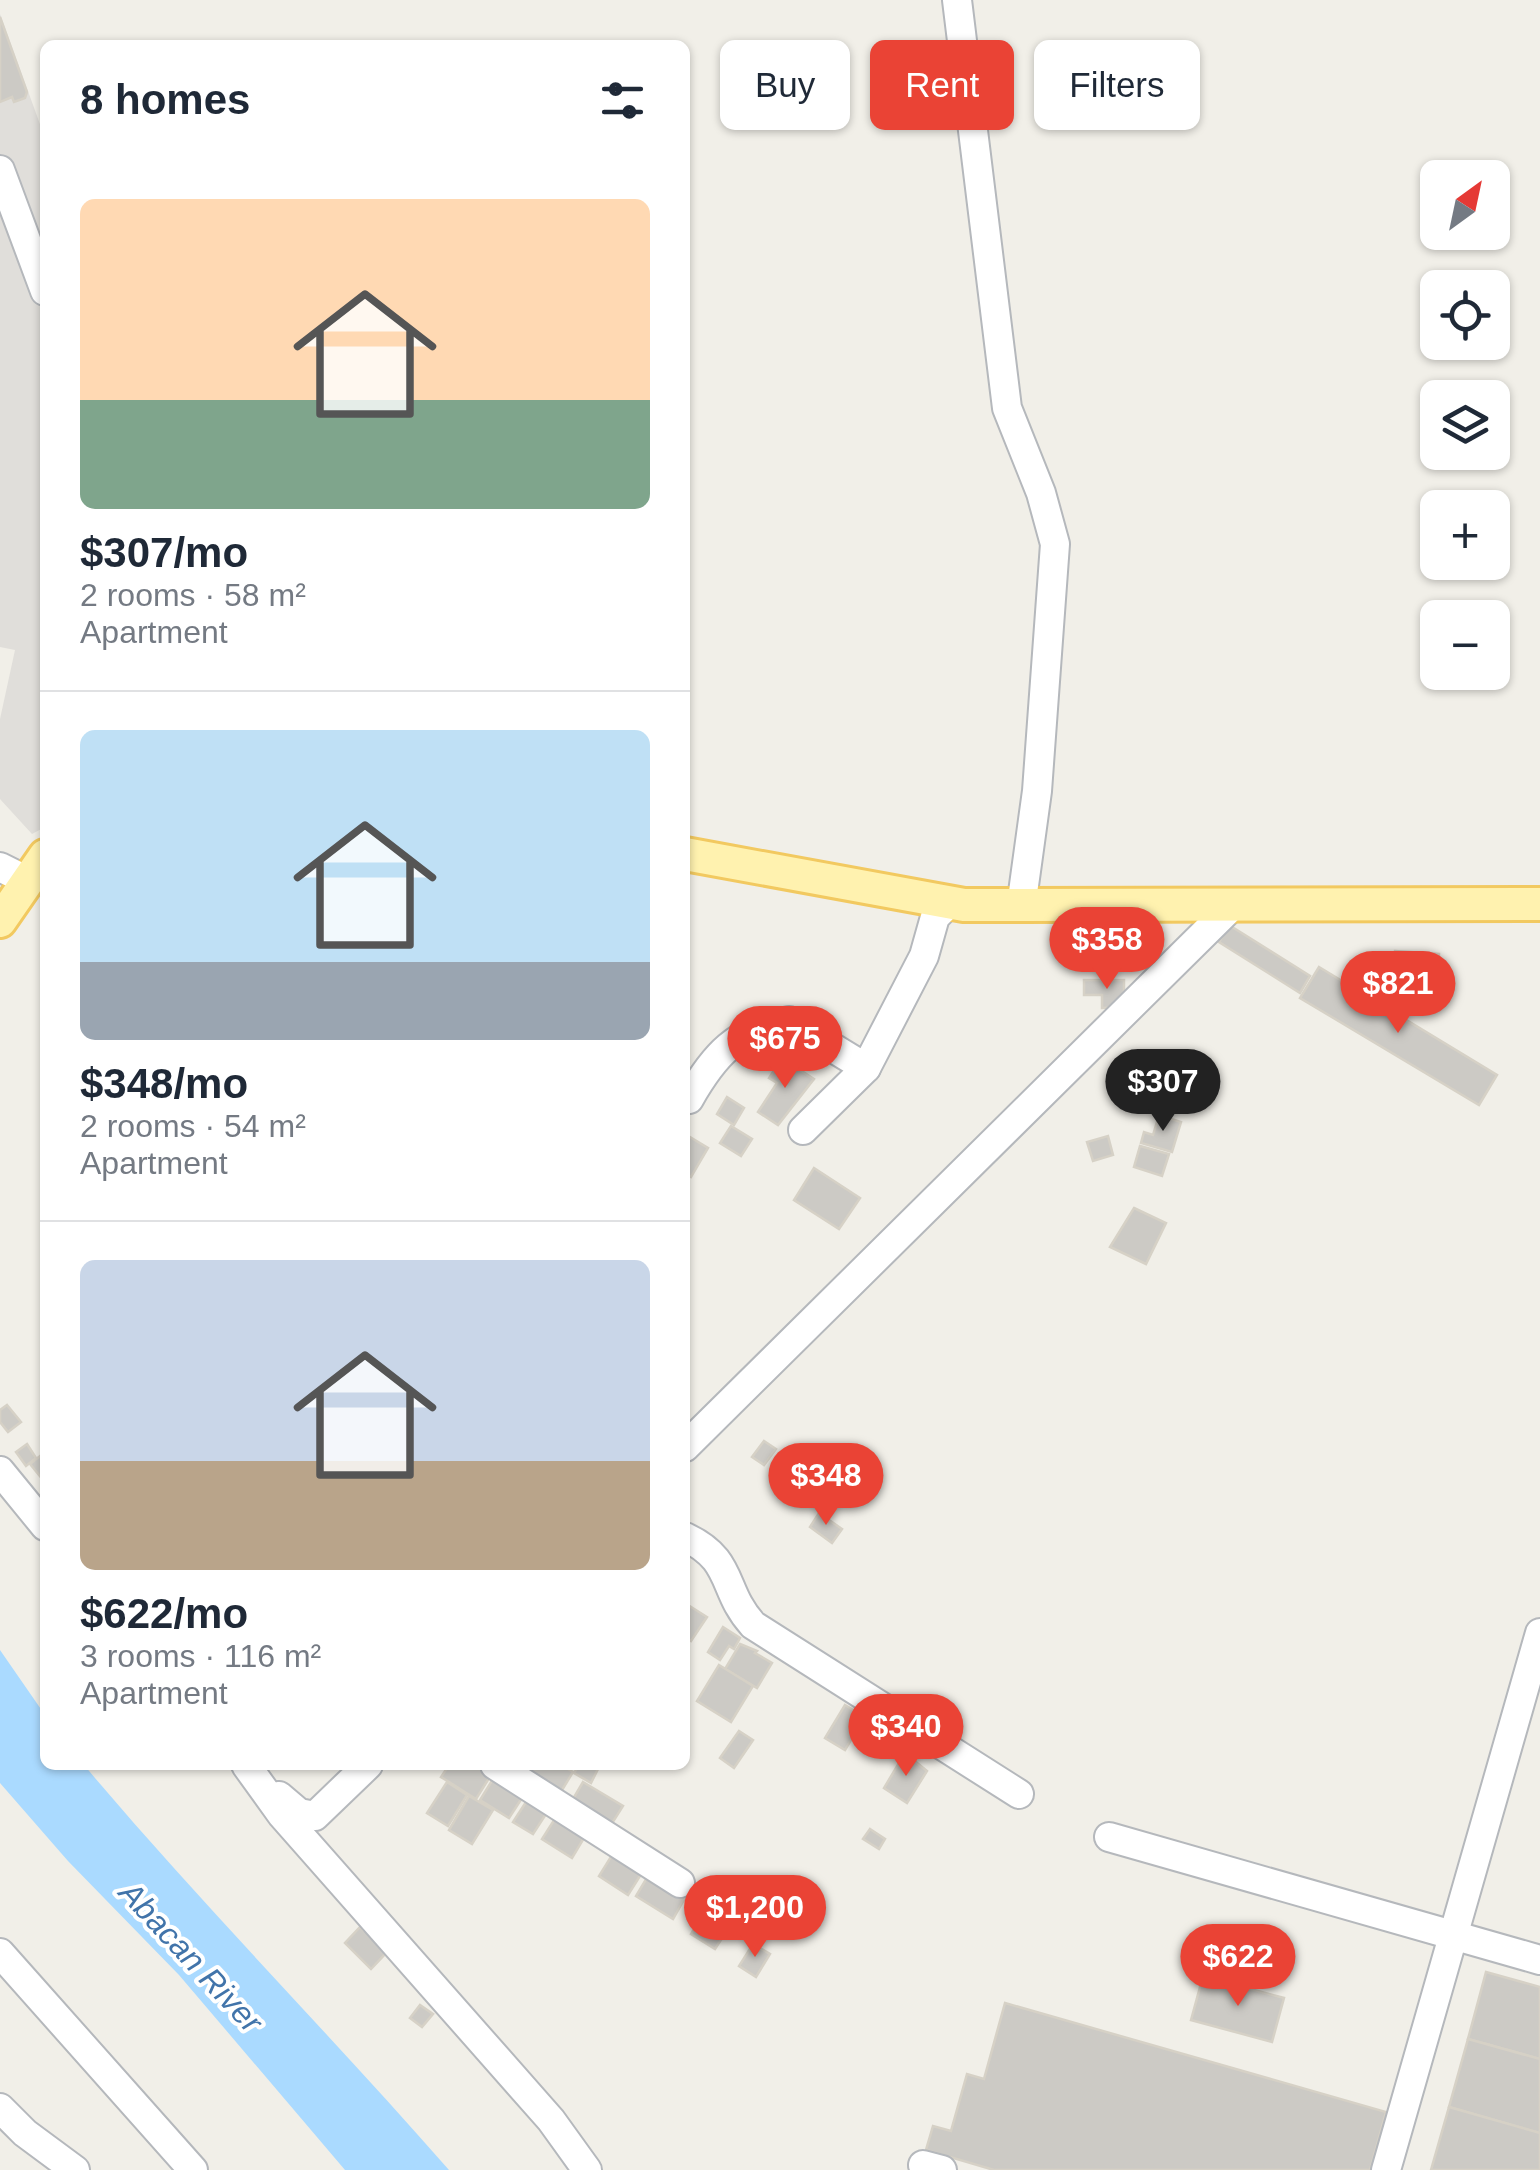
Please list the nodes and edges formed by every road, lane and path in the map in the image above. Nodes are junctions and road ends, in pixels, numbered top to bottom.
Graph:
1 (957, 0) edge
2 (0, 170) edge
3 (40, 278) edge
4 (690, 855) edge
5 (24, 868) edge
6 (950, 902) junction
7 (1540, 904) edge
8 (1020, 906) junction
9 (1232, 906) junction
10 (0, 921) edge
11 (866, 1068) junction
12 (690, 1097) edge
13 (804, 1130) dead end
14 (690, 1443) edge
15 (0, 1471) edge
16 (40, 1520) edge
17 (690, 1540) edge
18 (1540, 1633) edge
19 (250, 1770) edge
20 (251, 1770) edge
21 (363, 1770) edge
22 (503, 1770) edge
23 (1020, 1794) dead end
24 (1109, 1837) dead end
25 (680, 1883) dead end
26 (1454, 1936) junction
27 (0, 1953) edge
28 (1540, 1960) edge
29 (0, 2108) edge
30 (75, 2170) edge
31 (192, 2170) edge
32 (587, 2170) edge
33 (1386, 2170) edge

1 - 8 street
2 - 3 street
4 - 6 main road
5 - 10 main road
6 - 8 main road
6 - 11 street
7 - 9 main road
8 - 9 main road
9 - 14 street
11 - 12 street
11 - 13 street
15 - 16 street
17 - 23 street
18 - 26 street
19 - 32 street
20 - 21 street
22 - 25 street
24 - 26 street
26 - 28 street
26 - 33 street
27 - 31 street
29 - 30 street

